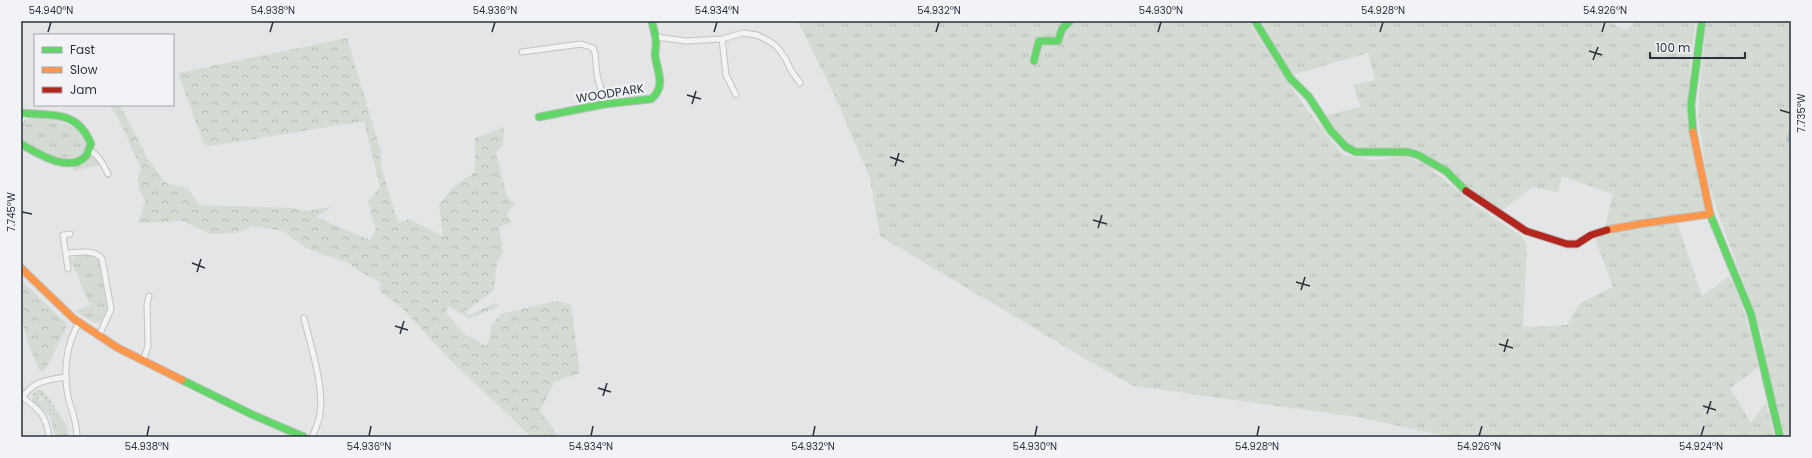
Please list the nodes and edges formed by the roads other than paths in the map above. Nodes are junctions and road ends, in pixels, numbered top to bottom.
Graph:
1 (652, 21) edge
2 (1070, 21) edge
3 (1255, 21) edge
4 (1702, 21) edge
5 (656, 37) junction
6 (722, 39) junction
7 (522, 52) dead end
8 (1034, 61) dead end
9 (800, 83) dead end
10 (737, 96) dead end
11 (605, 104) junction
12 (22, 113) edge
13 (539, 117) dead end
14 (21, 122) edge
15 (21, 144) edge
16 (89, 150) junction
17 (108, 174) dead end
18 (1710, 214) junction
19 (70, 234) dead end
20 (66, 254) junction
21 (21, 268) edge
22 (68, 269) dead end
23 (149, 296) dead end
24 (304, 318) dead end
25 (79, 323) junction
26 (99, 336) junction
27 (143, 361) junction
28 (66, 377) junction
29 (22, 398) edge
30 (49, 437) edge
31 (77, 437) edge
32 (304, 437) edge
33 (312, 437) edge
34 (1780, 437) edge

1 - 5 street, WOODPARK
2 - 8 street
3 - 18 street
4 - 18 street
5 - 6 street
5 - 11 street, WOODPARK
6 - 9 street
6 - 10 street
7 - 11 street
11 - 13 street, WOODPARK
12 - 14 street
12 - 16 street
15 - 16 street
16 - 17 street
18 - 34 street
19 - 20 street
20 - 22 street
20 - 26 street
21 - 25 street
23 - 27 street
24 - 33 street
25 - 26 street
25 - 28 street
26 - 27 street
27 - 32 street
28 - 29 street
28 - 31 street
29 - 30 street

